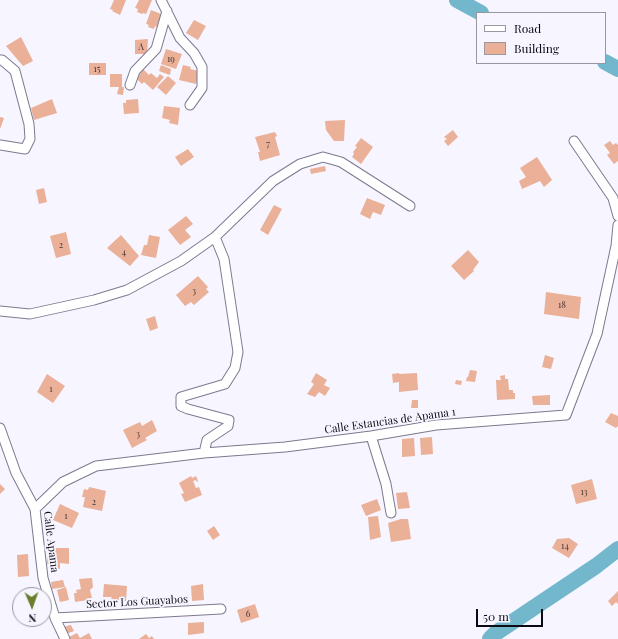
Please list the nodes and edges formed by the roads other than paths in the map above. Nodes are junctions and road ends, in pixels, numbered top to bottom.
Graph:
1 (161, 0) edge
2 (167, 11) junction
3 (0, 60) edge
4 (130, 85) dead end
5 (190, 105) dead end
6 (574, 141) dead end
7 (0, 145) edge
8 (410, 206) dead end
9 (618, 216) edge
10 (618, 225) edge
11 (215, 237) junction
12 (0, 311) edge
13 (0, 428) edge
14 (371, 436) junction
15 (204, 453) junction
16 (35, 509) junction
17 (391, 513) dead end
18 (221, 609) dead end
19 (54, 618) junction
20 (65, 639) edge

1 - 2 street
2 - 4 street
2 - 5 street
3 - 7 street
6 - 9 street
8 - 11 street
10 - 14 street, Calle Estancias de Apama 1
11 - 12 street
11 - 15 street
13 - 16 street, Calle Apama
14 - 15 street, Calle Estancias de Apama 1
14 - 17 street
15 - 16 street, Calle Estancias de Apama 1
16 - 19 street, Calle Apama
18 - 19 street, Sector Los Guayabos
19 - 20 street, Calle Apama

